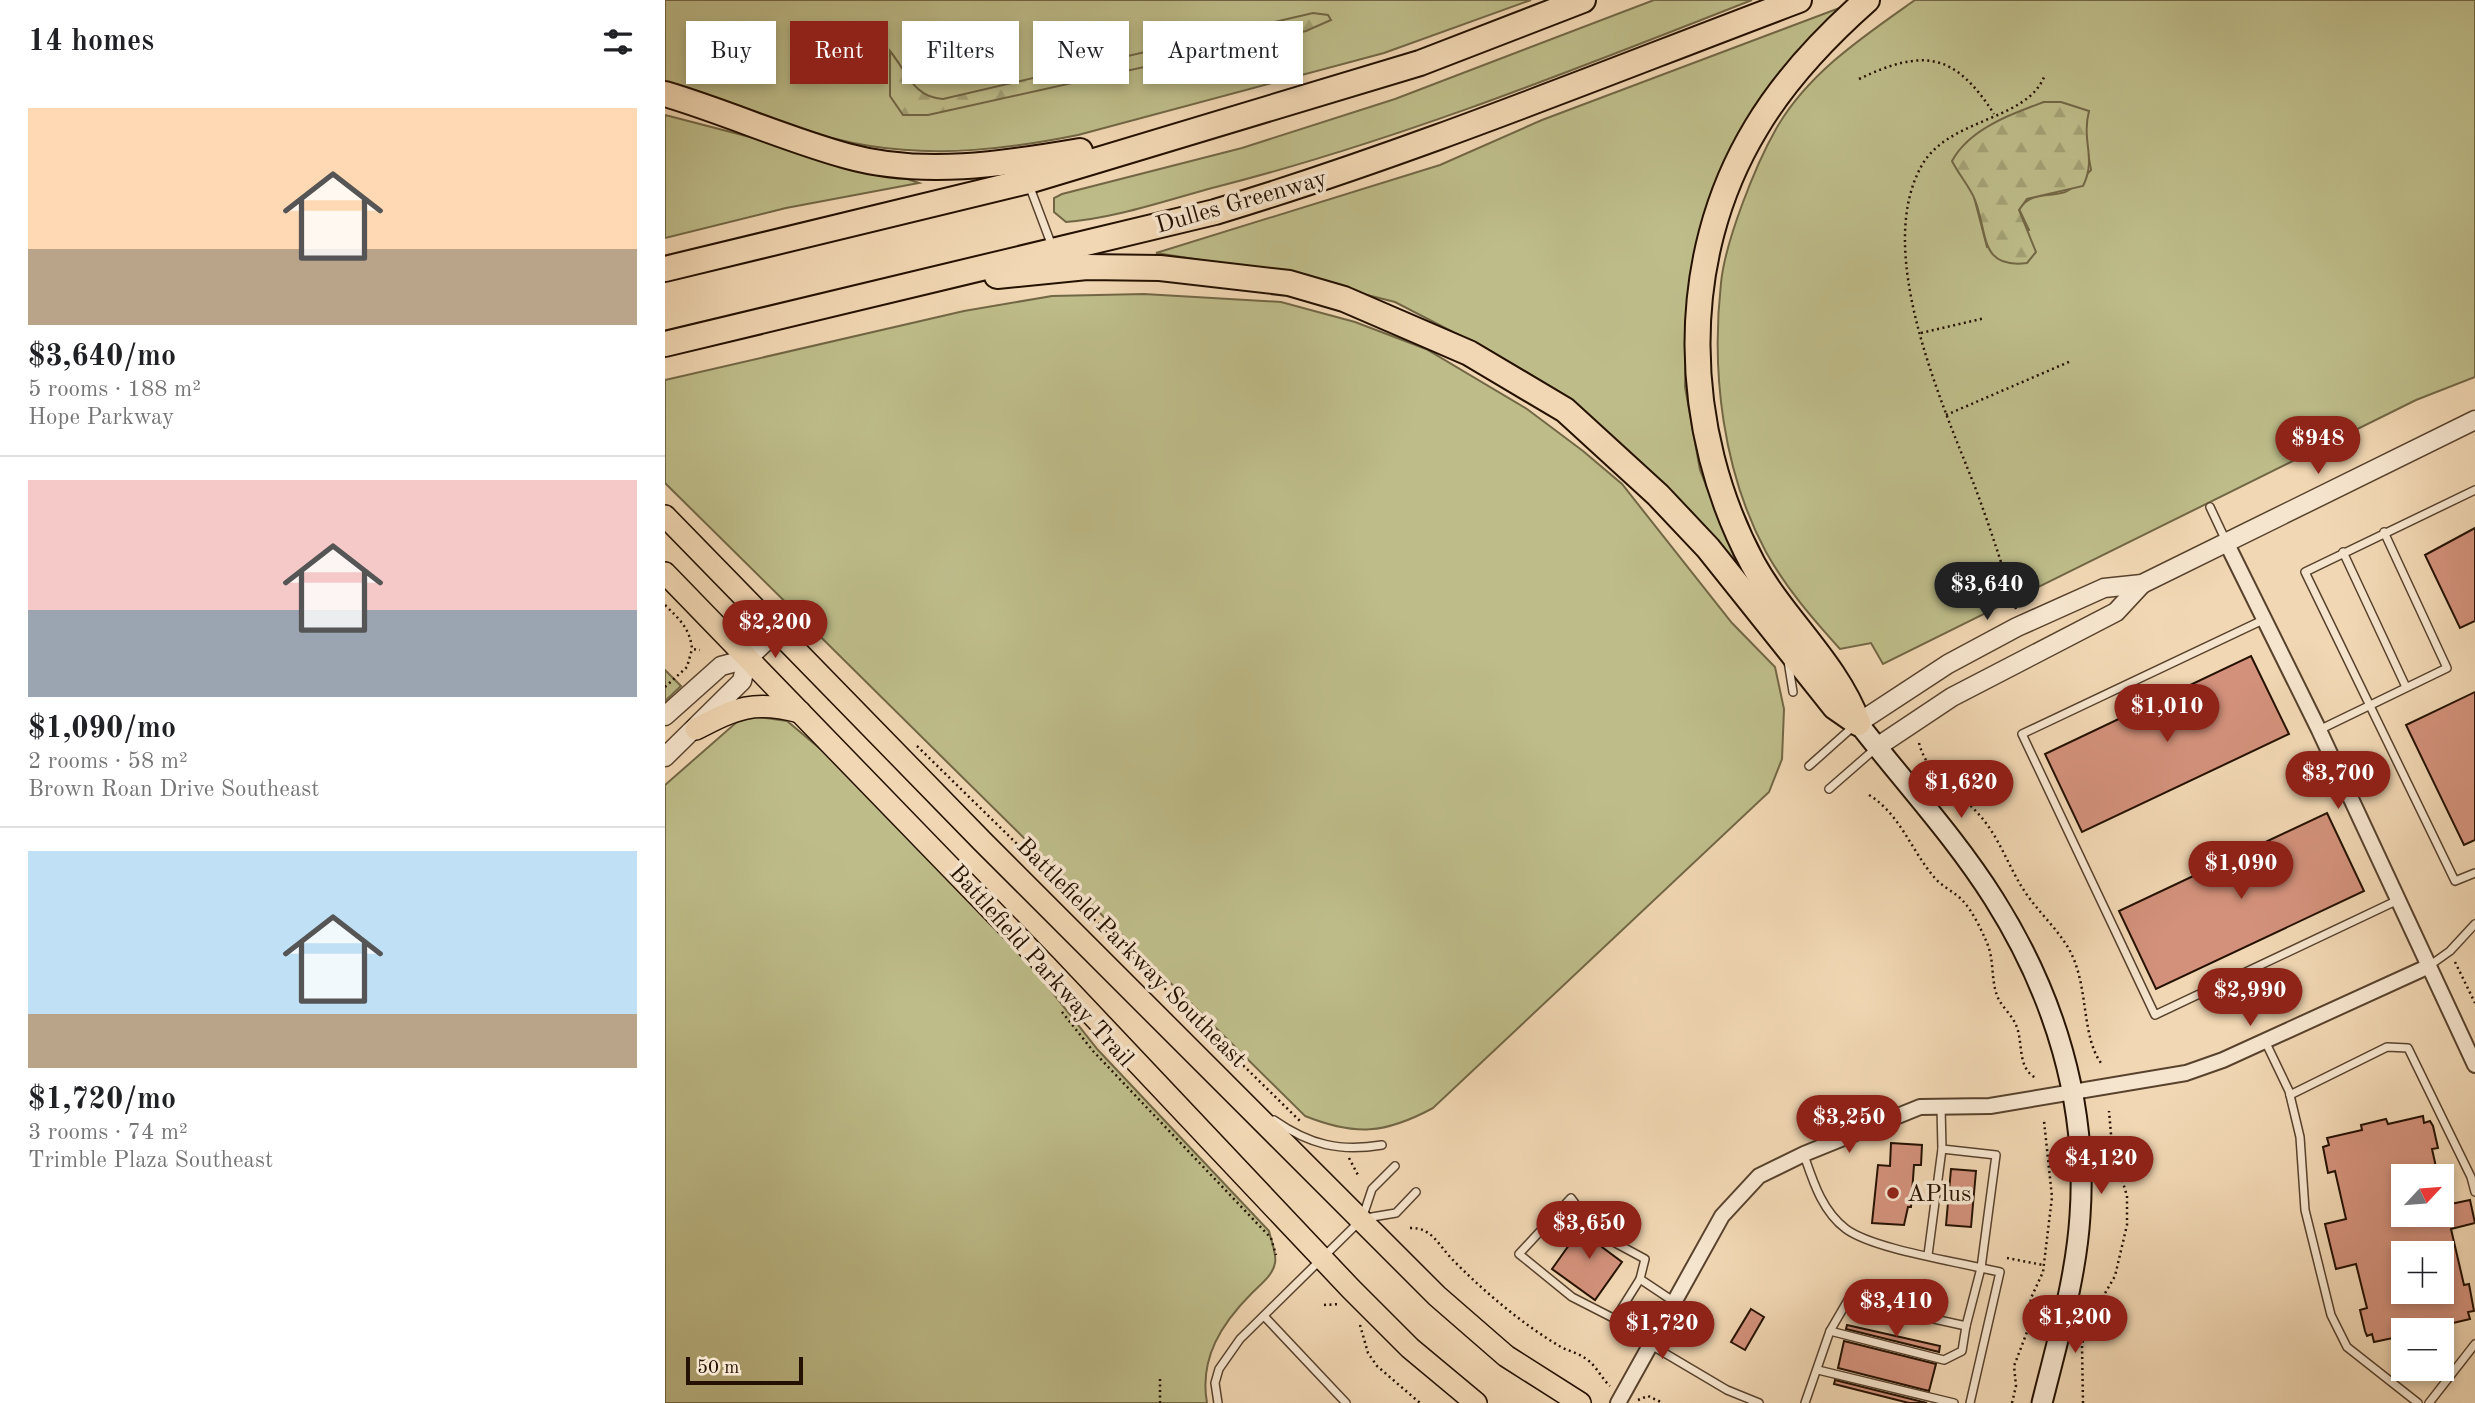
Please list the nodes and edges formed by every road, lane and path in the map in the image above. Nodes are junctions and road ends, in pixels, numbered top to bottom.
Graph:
1 (1583, 0) edge
2 (1799, 0) edge
3 (1867, 0) edge
4 (2045, 77) dead end
5 (1859, 79) dead end
6 (665, 94) edge
7 (1994, 114) junction
8 (1191, 133) junction
9 (1028, 181) junction
10 (1053, 250) junction
11 (665, 269) edge
12 (895, 287) junction
13 (1985, 318) dead end
14 (1921, 334) junction
15 (665, 344) edge
16 (2070, 361) dead end
17 (1946, 415) junction
18 (2475, 420) edge
19 (2475, 490) edge
20 (2210, 507) dead end
21 (665, 516) edge
22 (2384, 533) junction
23 (2227, 544) junction
24 (2343, 552) junction
25 (665, 573) edge
26 (2142, 584) junction
27 (665, 605) edge
28 (2265, 620) junction
29 (2021, 625) junction
30 (776, 632) junction
31 (1779, 638) junction
32 (692, 649) junction
33 (700, 650) dead end
34 (747, 659) junction
35 (665, 687) edge
36 (2406, 687) junction
37 (1793, 692) dead end
38 (2368, 706) junction
39 (801, 713) junction
40 (665, 716) edge
41 (1858, 723) junction
42 (696, 729) junction
43 (2319, 730) junction
44 (909, 739) dead end
45 (1919, 743) dead end
46 (1877, 747) junction
47 (665, 757) edge
48 (1809, 766) dead end
49 (1829, 789) dead end
50 (1869, 795) dead end
51 (2475, 873) edge
52 (2398, 900) junction
53 (2475, 924) edge
54 (2450, 951) junction
55 (2427, 967) junction
56 (2475, 1003) edge
57 (1060, 1009) dead end
58 (2265, 1041) junction
59 (2101, 1063) dead end
60 (2475, 1066) edge
61 (2036, 1078) dead end
62 (1236, 1092) junction
63 (2073, 1092) junction
64 (2290, 1095) junction
65 (1941, 1106) junction
66 (2109, 1111) dead end
67 (2044, 1121) dead end
68 (1304, 1124) dead end
69 (1382, 1144) dead end
70 (1942, 1149) junction
71 (1804, 1154) junction
72 (1395, 1166) dead end
73 (1416, 1192) dead end
74 (2475, 1192) edge
75 (1362, 1219) junction
76 (1591, 1225) dead end
77 (1410, 1228) dead end
78 (1608, 1239) dead end
79 (1276, 1255) dead end
80 (1928, 1255) junction
81 (1322, 1258) junction
82 (2007, 1258) dead end
83 (2043, 1265) junction
84 (1981, 1268) junction
85 (1640, 1279) junction
86 (1673, 1301) junction
87 (1324, 1305) dead end
88 (1345, 1306) dead end
89 (1263, 1316) junction
90 (1356, 1317) dead end
91 (1966, 1326) junction
92 (1830, 1331) junction
93 (2475, 1344) edge
94 (1650, 1345) junction
95 (1818, 1370) junction
96 (1160, 1378) dead end
97 (1621, 1398) edge
98 (1160, 1403) edge
99 (1217, 1403) edge
100 (1346, 1403) edge
101 (1420, 1403) edge
102 (1476, 1403) edge
103 (1580, 1403) edge
104 (1663, 1403) edge
105 (1759, 1403) edge
106 (1805, 1403) edge
107 (1954, 1403) edge
108 (1970, 1403) edge
109 (2012, 1403) edge
110 (2042, 1403) edge
111 (2083, 1403) edge
112 (2418, 1403) edge
113 (2429, 1403) edge

1 - 8 highway
2 - 10 highway, Dulles Greenway
3 - 41 highway
4 - 7 path
5 - 7 path
6 - 8 highway
7 - 14 path
8 - 9 highway
9 - 10 lane
9 - 11 highway
10 - 12 highway, Dulles Greenway
12 - 15 highway, Dulles Greenway
12 - 31 highway
13 - 14 path
14 - 17 path
16 - 17 path
17 - 29 path
18 - 23 street
19 - 22 lane
20 - 23 lane
21 - 30 main road, Battlefield Parkway Southeast
22 - 24 lane
22 - 36 lane
23 - 26 street
23 - 28 street
24 - 36 lane
24 - 38 lane
25 - 34 main road
26 - 29 street
26 - 46 street
27 - 32 path
28 - 43 street
28 - 52 lane
29 - 41 street
30 - 34 street
30 - 62 main road, Battlefield Parkway Southeast
31 - 37 lane
31 - 41 highway
32 - 33 path
32 - 35 path
34 - 39 main road
34 - 40 street
34 - 42 street
36 - 38 lane
38 - 43 lane
38 - 51 lane
39 - 42 main road
39 - 81 main road
41 - 46 main road
41 - 48 lane
42 - 47 street
43 - 52 street
44 - 68 path
45 - 59 path
46 - 49 lane
46 - 63 main road
50 - 61 path
52 - 55 street
53 - 54 lane
54 - 55 lane
54 - 56 path
55 - 58 street
55 - 60 street
57 - 79 path, Battlefield Parkway Trail
58 - 63 street
58 - 64 lane
62 - 69 lane
62 - 75 main road, Battlefield Parkway Southeast
63 - 65 street
63 - 110 main road
64 - 74 lane
64 - 112 lane
65 - 70 lane
65 - 71 street
66 - 111 path
67 - 83 path
70 - 80 lane
70 - 84 lane
71 - 80 lane
71 - 86 street
72 - 75 lane
73 - 75 lane
75 - 81 lane
75 - 103 main road, Battlefield Parkway Southeast
76 - 85 lane
77 - 97 path
78 - 85 lane
80 - 84 lane
81 - 89 lane
81 - 102 main road
82 - 83 path
83 - 109 path
84 - 91 lane
84 - 108 lane
85 - 86 lane
86 - 94 street
87 - 88 path
89 - 99 lane
89 - 100 lane
90 - 101 path
91 - 92 lane
91 - 92 lane
92 - 95 lane
93 - 113 lane
94 - 97 street
94 - 105 lane
95 - 106 lane
95 - 107 lane
96 - 98 path
97 - 104 path

